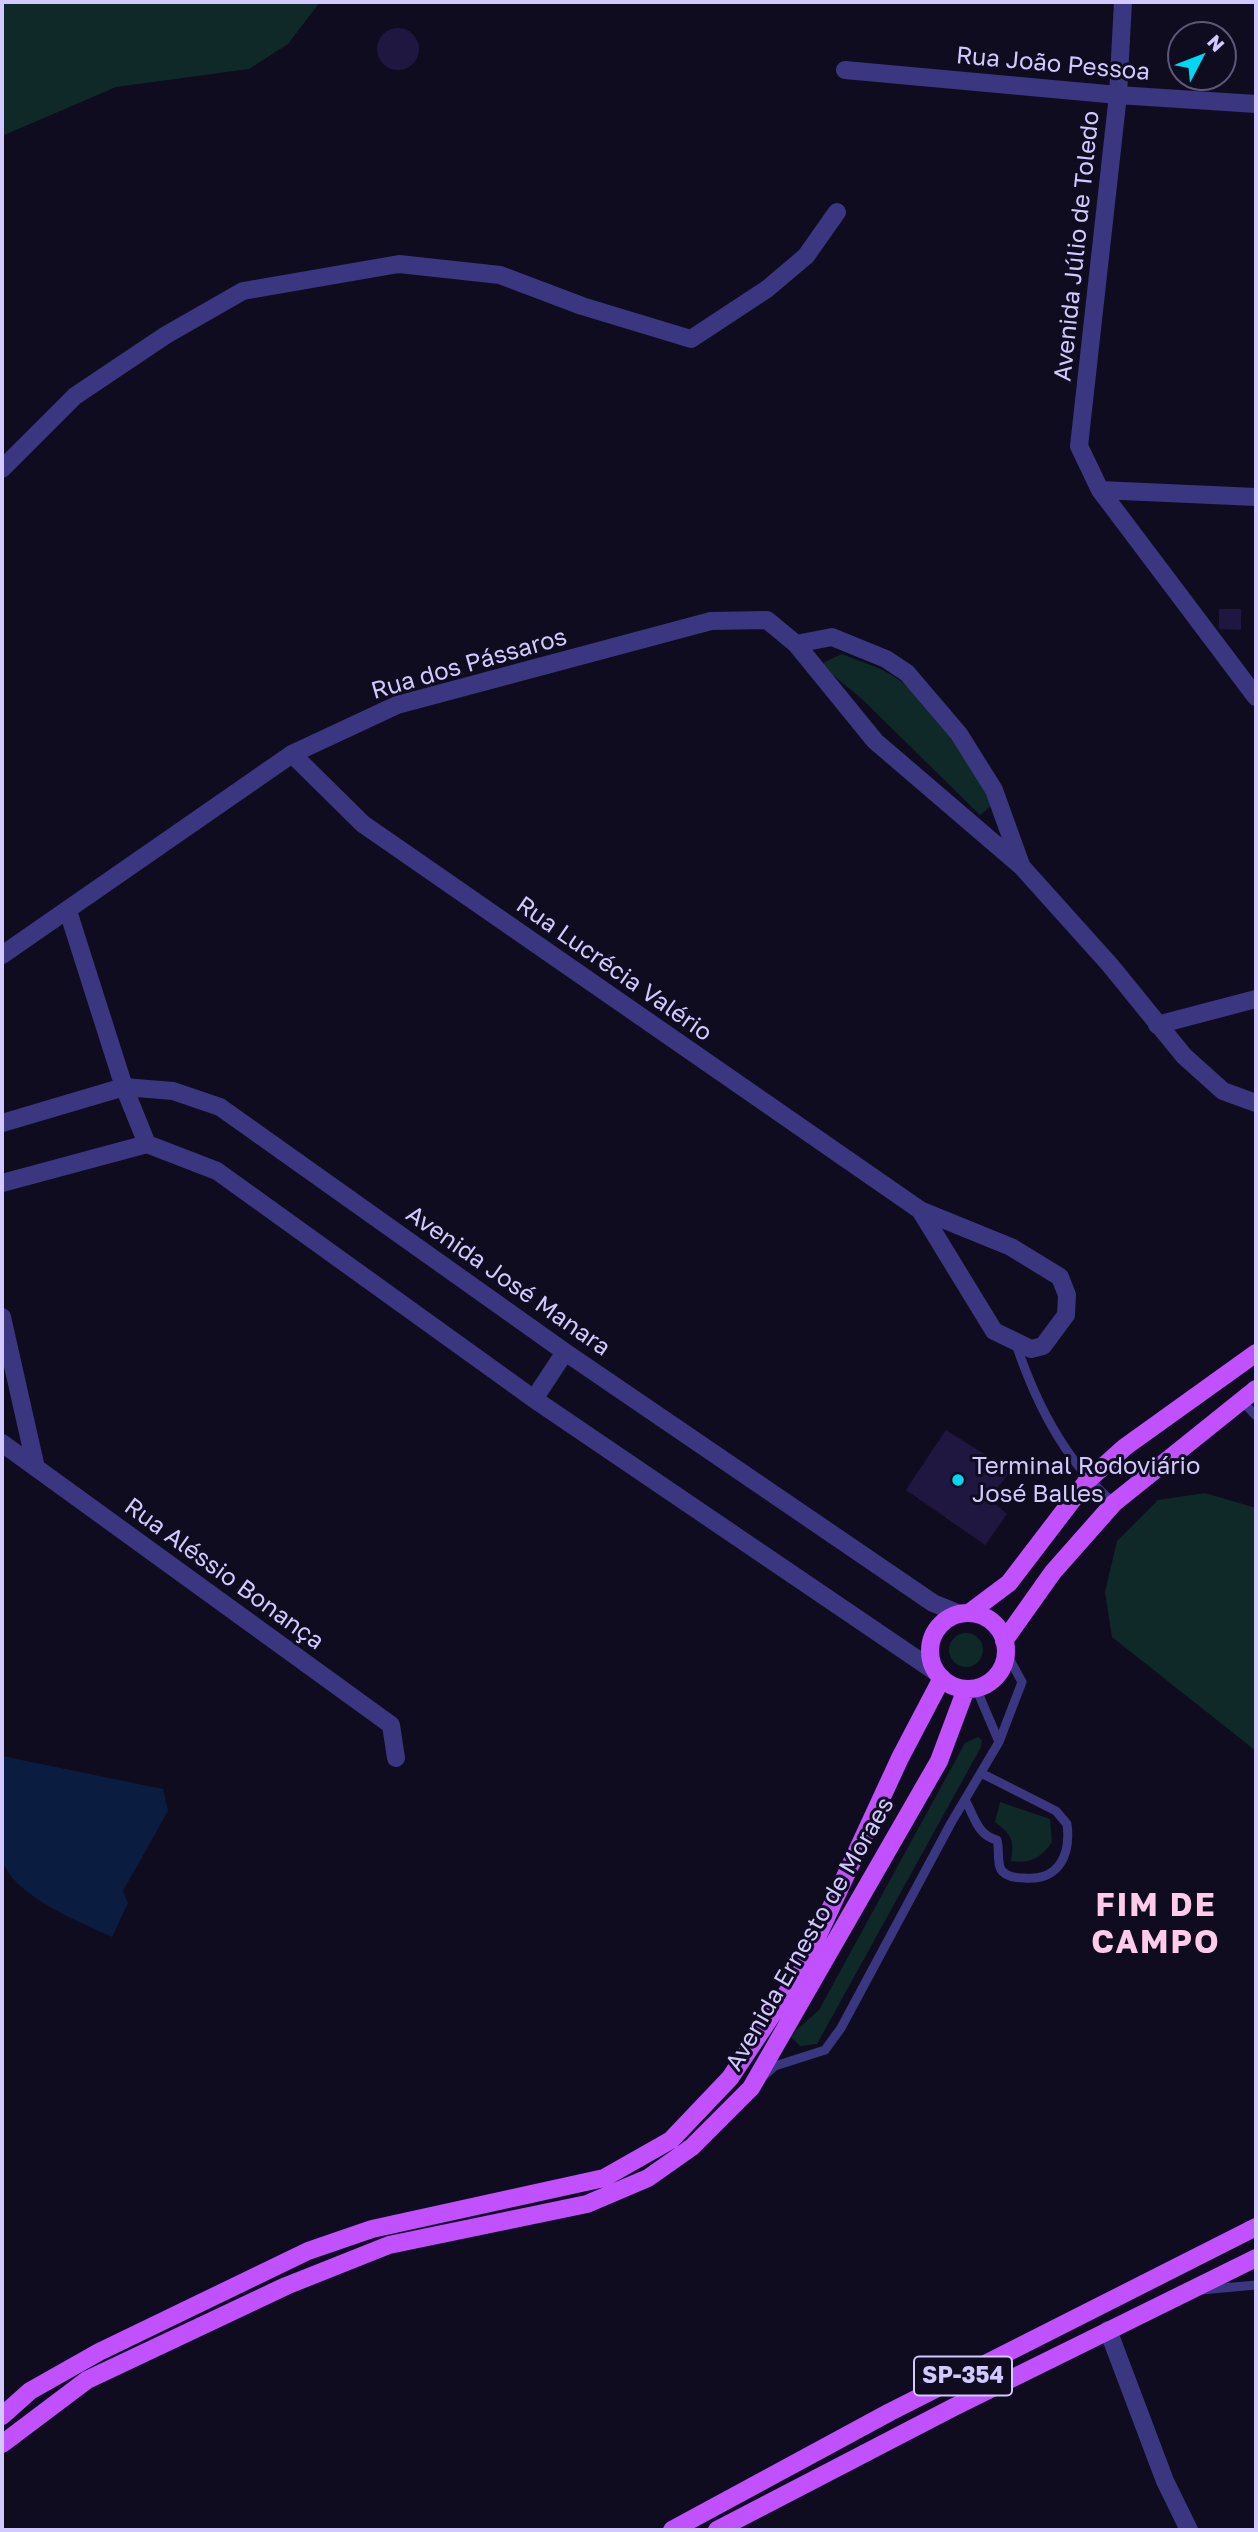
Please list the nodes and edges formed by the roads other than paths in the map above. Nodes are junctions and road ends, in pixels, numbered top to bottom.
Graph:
1 (1123, 2) edge
2 (845, 70) dead end
3 (1118, 95) junction
4 (1256, 104) edge
5 (837, 212) dead end
6 (2, 469) edge
7 (1100, 490) junction
8 (1256, 497) edge
9 (796, 644) junction
10 (1256, 697) edge
11 (292, 754) junction
12 (1022, 867) junction
13 (68, 911) junction
14 (2, 954) edge
15 (1256, 999) edge
16 (1157, 1025) junction
17 (124, 1087) junction
18 (1256, 1103) edge
19 (2, 1123) edge
20 (147, 1144) junction
21 (2, 1183) edge
22 (920, 1210) junction
23 (2, 1317) edge
24 (1016, 1344) junction
25 (565, 1352) junction
26 (1256, 1353) edge
27 (1256, 1389) edge
28 (534, 1399) junction
29 (1241, 1400) junction
30 (1256, 1416) edge
31 (2, 1443) edge
32 (36, 1468) junction
33 (1087, 1481) junction
34 (1114, 1503) junction
35 (964, 1614) junction
36 (1005, 1646) junction
37 (939, 1675) junction
38 (971, 1688) junction
39 (999, 1742) junction
40 (396, 1758) dead end
41 (981, 1773) junction
42 (965, 1800) junction
43 (751, 2088) junction
44 (1256, 2227) edge
45 (1256, 2258) edge
46 (1256, 2285) edge
47 (1189, 2292) junction
48 (1108, 2330) junction
49 (2, 2416) edge
50 (2, 2444) edge
51 (672, 2530) edge
52 (717, 2530) edge
53 (1189, 2530) edge

1 - 3 street, Avenida Júlio de Toledo
2 - 3 street, Rua João Pessoa
3 - 4 street, Rua João Pessoa
3 - 7 street, Avenida Júlio de Toledo
5 - 6 street
7 - 8 street
7 - 10 street, Avenida Júlio de Toledo
9 - 11 street, Rua dos Pássaros
9 - 12 street, Rua dos Pássaros
9 - 12 street, Rua dos Pássaros
11 - 13 street, Rua dos Pássaros
11 - 22 street, Rua Lucrécia Valério
12 - 16 street, Rua dos Pássaros
13 - 14 street, Rua dos Pássaros
13 - 17 street
15 - 16 street
16 - 18 street, Rua dos Pássaros
17 - 19 street, Avenida José Manara
17 - 20 street
17 - 25 street, Avenida José Manara
20 - 21 street
20 - 28 street
22 - 24 street, Rua Lucrécia Valério
22 - 24 street, Rua Lucrécia Valério
23 - 32 street
24 - 33 lane
25 - 28 street
25 - 35 street, Avenida José Manara
26 - 33 main road
27 - 29 main road
28 - 37 street
29 - 30 lane
29 - 34 main road
31 - 32 street, Rua Aléssio Bonança
32 - 40 street, Rua Aléssio Bonança
33 - 34 lane
33 - 35 main road
34 - 36 main road
35 - 36 main road
35 - 37 main road
36 - 38 main road
36 - 39 lane
37 - 38 main road
37 - 49 main road, Avenida Ernesto de Moraes
38 - 39 lane
38 - 43 main road, Avenida Ernesto de Moraes
39 - 41 lane
41 - 42 lane
41 - 42 lane
42 - 43 lane
43 - 50 main road, Avenida Ernesto de Moraes
44 - 51 main road, SP-354
45 - 47 main road, SP-354
46 - 47 lane
47 - 48 main road, SP-354
48 - 52 main road, SP-354
48 - 53 street

